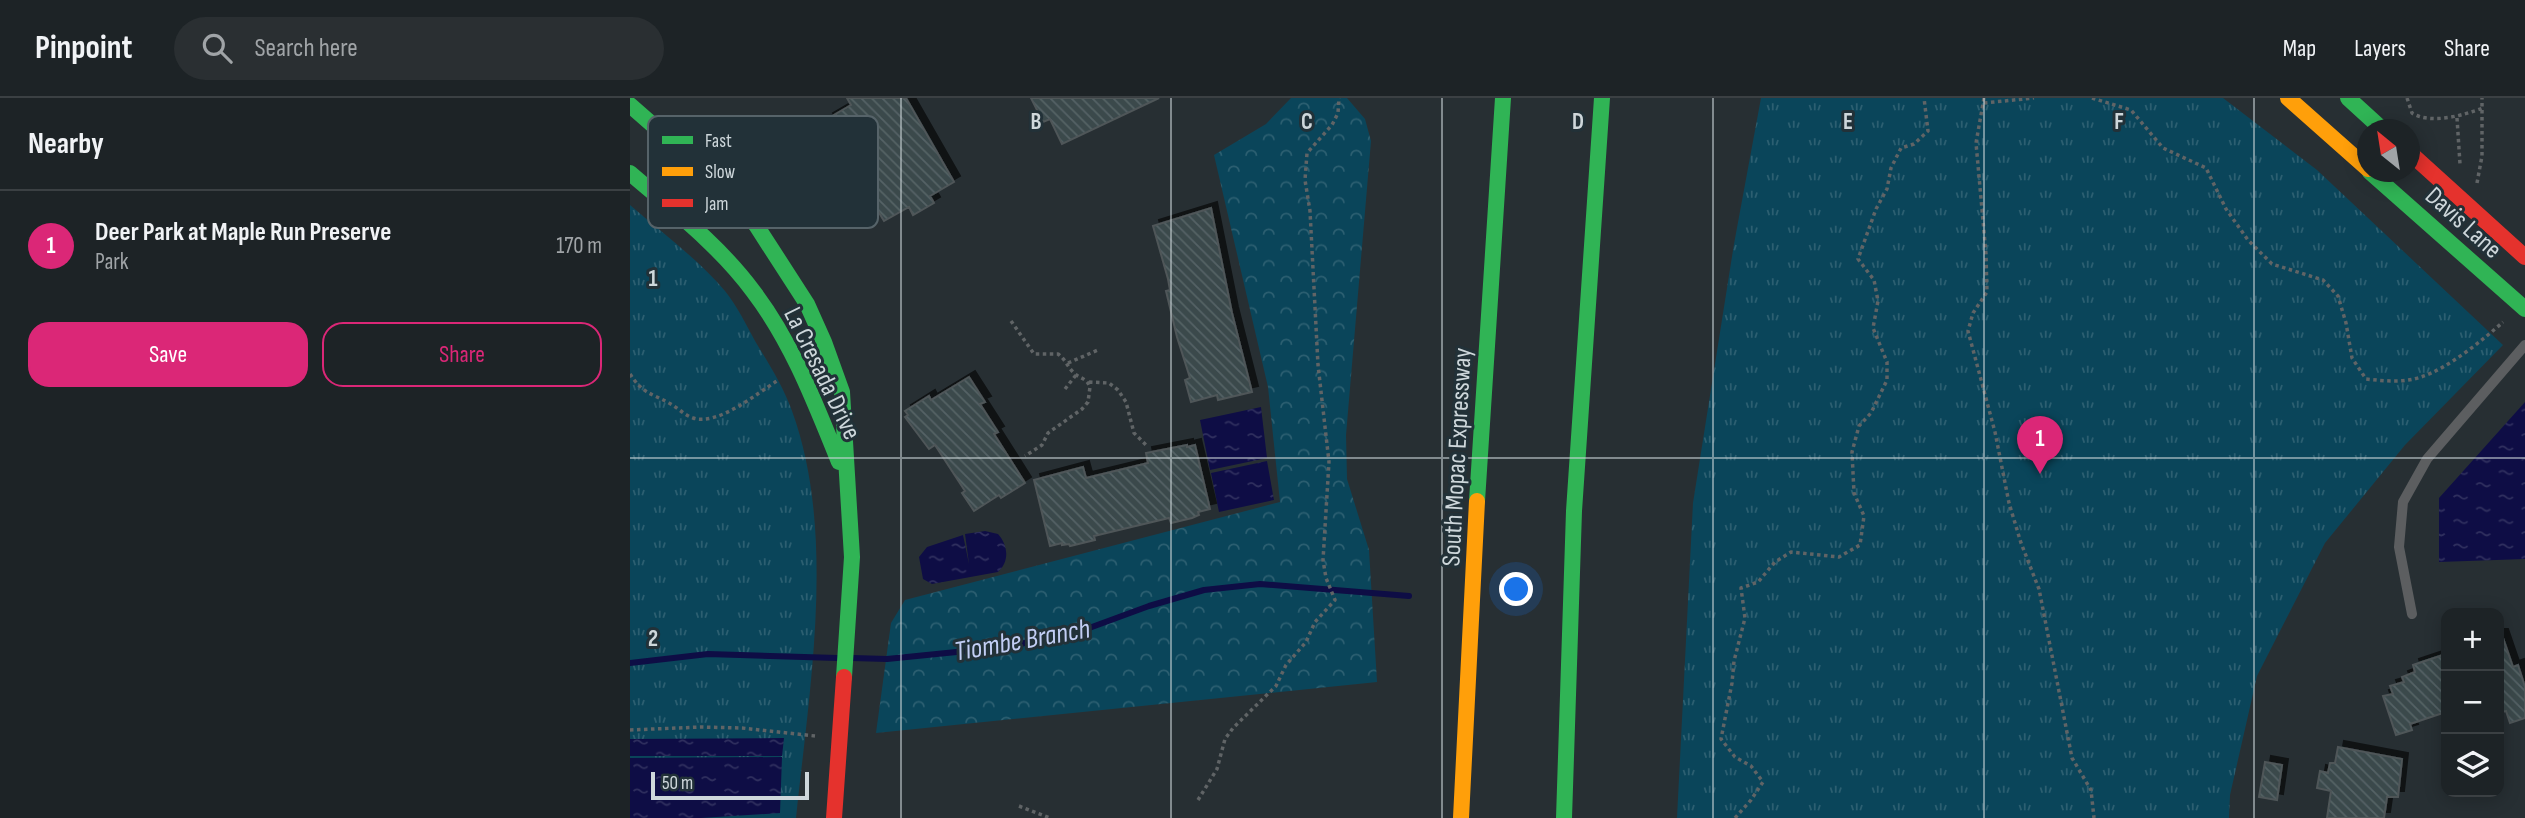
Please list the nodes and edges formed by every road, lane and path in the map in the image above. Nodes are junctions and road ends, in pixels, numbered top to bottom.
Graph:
1 (638, 98) edge
2 (1339, 98) edge
3 (1503, 98) edge
4 (1602, 98) edge
5 (1924, 98) edge
6 (2034, 98) edge
7 (2092, 98) edge
8 (2288, 98) edge
9 (2348, 98) edge
10 (2407, 98) edge
11 (2482, 98) edge
12 (1984, 101) edge
13 (630, 105) edge
14 (2483, 108) junction
15 (2457, 118) junction
16 (2371, 119) edge
17 (648, 121) edge
18 (2357, 159) edge
19 (2420, 162) edge
20 (2460, 166) dead end
21 (630, 173) edge
22 (2382, 182) edge
23 (648, 189) edge
24 (2476, 189) dead end
25 (690, 228) edge
26 (758, 228) edge
27 (2525, 257) edge
28 (2525, 309) edge
29 (1011, 321) dead end
30 (2504, 321) dead end
31 (2525, 345) edge
32 (1098, 350) dead end
33 (1068, 363) junction
34 (630, 374) edge
35 (1076, 375) junction
36 (784, 377) dead end
37 (1089, 382) junction
38 (1065, 389) dead end
39 (1146, 445) dead end
40 (1025, 456) dead end
41 (847, 481) junction
42 (2412, 614) dead end
43 (630, 730) edge
44 (815, 736) dead end
45 (1198, 800) dead end
46 (1019, 806) dead end
47 (834, 818) edge
48 (1050, 818) edge
49 (1461, 818) edge
50 (1564, 818) edge
51 (1735, 818) edge
52 (2094, 818) edge

1 - 13 main road
2 - 45 path
3 - 49 main road, South Mopac Expressway
4 - 50 main road
5 - 51 path
6 - 12 path
7 - 30 path
8 - 18 main road, Davis Lane
9 - 16 main road
10 - 15 path
11 - 14 path
12 - 52 path
13 - 17 main road, La Cresada Drive
14 - 15 path
14 - 24 path
15 - 20 path
19 - 27 main road, Davis Lane
21 - 23 main road, La Cresada Drive
22 - 28 main road, Davis Lane
25 - 41 main road, La Cresada Drive
26 - 41 main road, La Cresada Drive
29 - 33 path
31 - 42 lane
32 - 33 path
33 - 35 path
34 - 36 path
35 - 37 path
35 - 38 path
37 - 39 path
37 - 40 path
41 - 47 main road, La Cresada Drive
43 - 44 path
46 - 48 path

